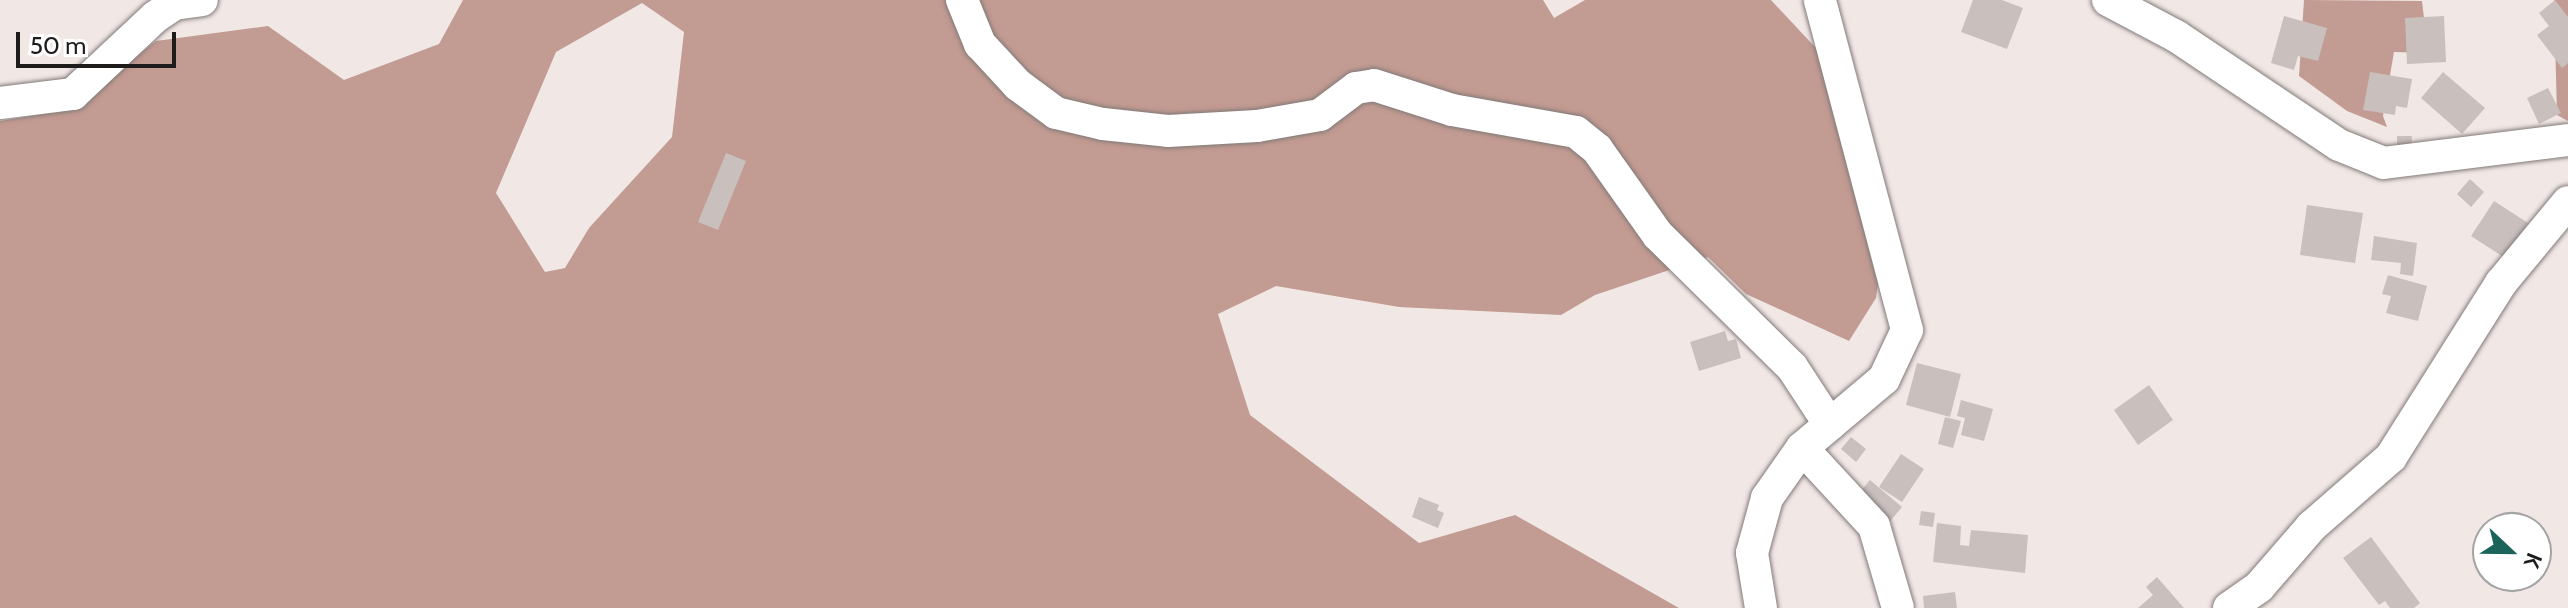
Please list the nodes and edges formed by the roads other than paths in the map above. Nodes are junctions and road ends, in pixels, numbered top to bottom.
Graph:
1 (202, 0) edge
2 (962, 0) edge
3 (1820, 0) edge
4 (2108, 0) edge
5 (0, 103) edge
6 (2568, 140) edge
7 (2568, 202) edge
8 (1830, 425) junction
9 (1802, 448) junction
10 (1761, 608) edge
11 (1898, 608) edge
12 (2229, 608) edge

1 - 5 street
2 - 8 street
3 - 8 street
4 - 6 street
7 - 12 street
8 - 9 street
9 - 10 street
9 - 11 street

